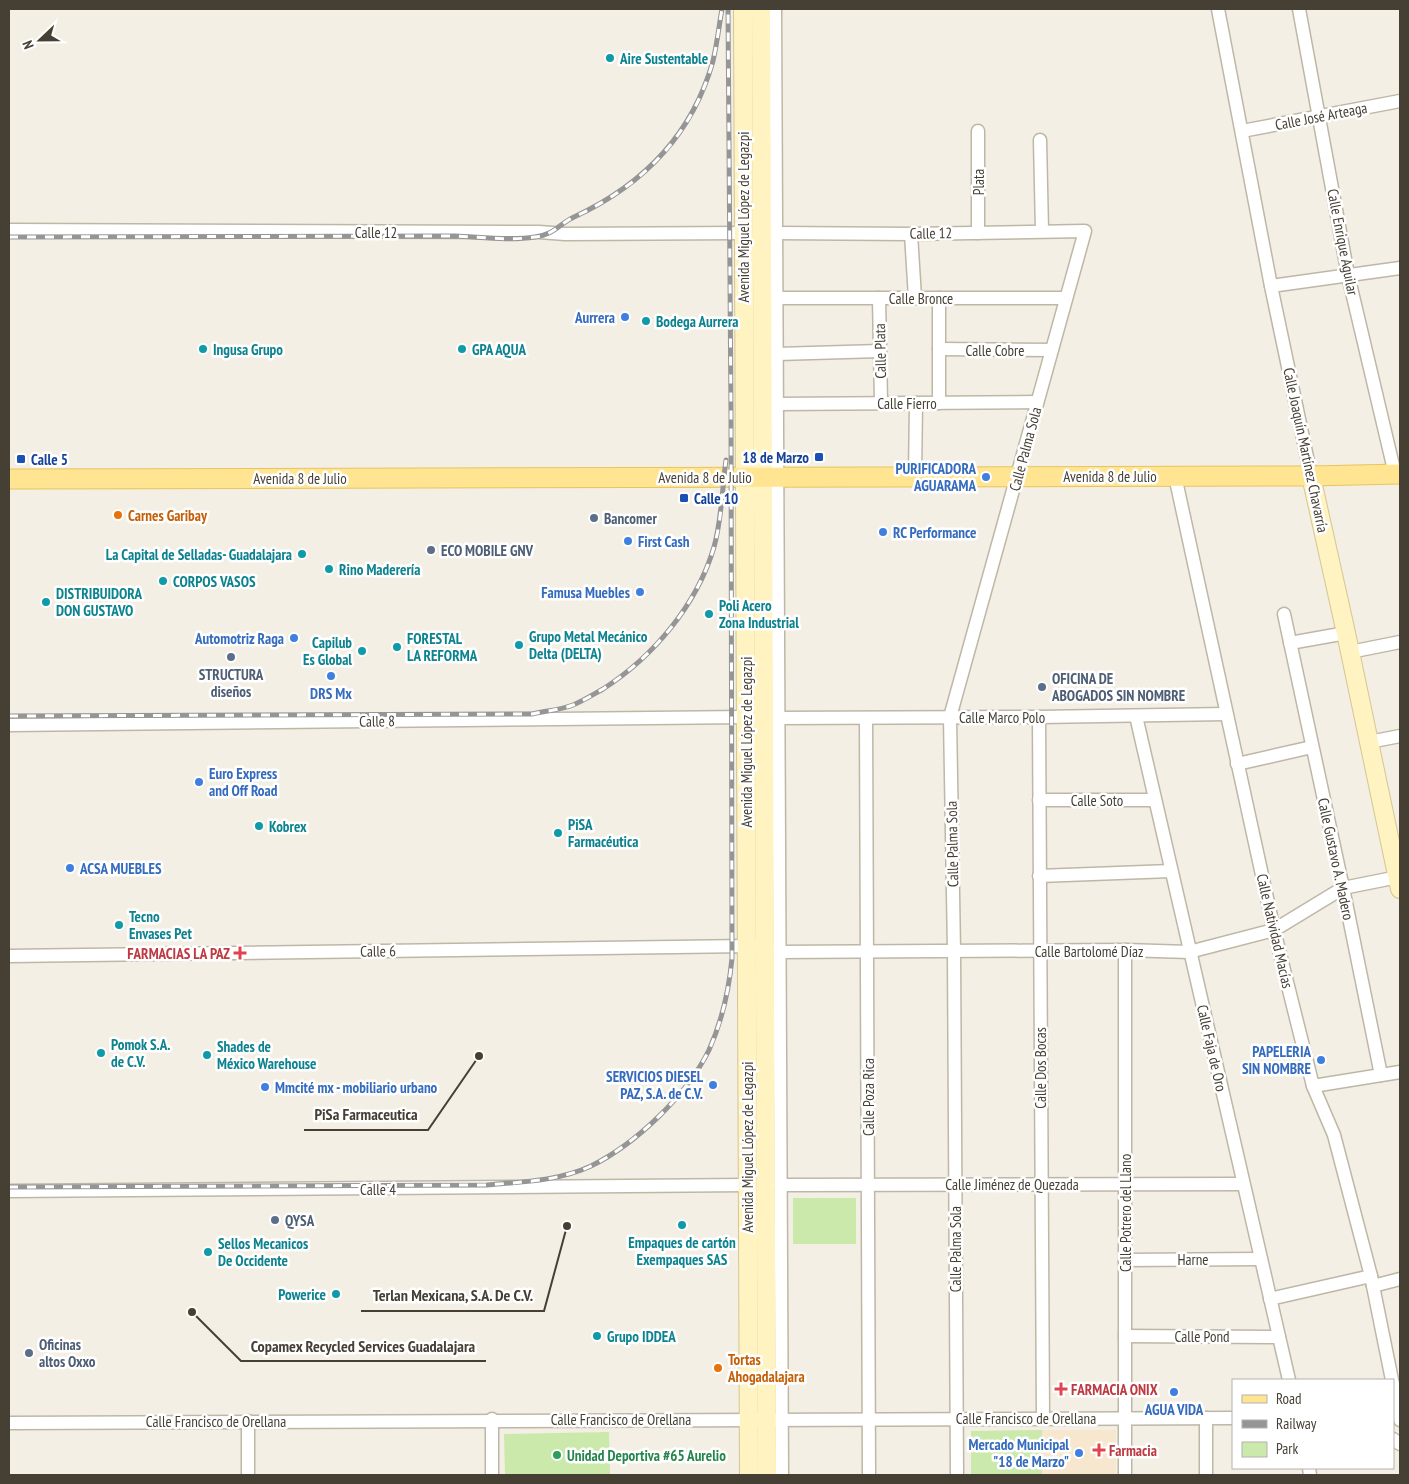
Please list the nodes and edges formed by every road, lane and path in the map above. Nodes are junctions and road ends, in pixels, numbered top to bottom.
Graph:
1 (743, 9) edge
2 (761, 9) edge
3 (775, 9) edge
4 (1218, 9) edge
5 (1299, 9) edge
6 (1400, 101) edge
7 (1318, 116) junction
8 (978, 130) dead end
9 (1242, 131) junction
10 (1040, 140) dead end
11 (9, 230) edge
12 (1085, 230) joint
13 (1042, 231) junction
14 (743, 233) junction
15 (776, 233) junction
16 (978, 233) junction
17 (912, 234) junction
18 (1400, 268) edge
19 (1348, 275) junction
20 (1271, 286) junction
21 (777, 298) junction
22 (879, 298) junction
23 (915, 298) junction
24 (939, 298) junction
25 (1066, 298) junction
26 (939, 350) junction
27 (1052, 350) junction
28 (880, 351) junction
29 (777, 354) junction
30 (1037, 402) junction
31 (881, 403) junction
32 (916, 403) junction
33 (939, 403) junction
34 (777, 404) junction
35 (1398, 474) edge
36 (915, 476) junction
37 (1018, 476) junction
38 (1175, 476) junction
39 (1311, 476) junction
40 (762, 477) junction
41 (9, 479) edge
42 (1284, 614) dead end
43 (1346, 633) junction
44 (1400, 642) edge
45 (1290, 643) junction
46 (1350, 652) junction
47 (1226, 714) junction
48 (1136, 716) junction
49 (746, 717) junction
50 (1039, 717) junction
51 (778, 718) junction
52 (866, 718) junction
53 (950, 718) junction
54 (9, 725) edge
55 (1400, 736) edge
56 (1369, 742) junction
57 (1312, 747) junction
58 (755, 759) junction
59 (1237, 764) junction
60 (1039, 800) junction
61 (1155, 800) junction
62 (1394, 832) edge
63 (1171, 871) junction
64 (1039, 876) junction
65 (1399, 883) edge
66 (1343, 888) junction
67 (1274, 930) junction
68 (746, 946) junction
69 (1125, 950) junction
70 (771, 951) junction
71 (954, 951) junction
72 (1040, 951) junction
73 (867, 952) junction
74 (1189, 952) junction
75 (9, 956) edge
76 (1400, 1072) edge
77 (1381, 1075) junction
78 (1313, 1086) junction
79 (1041, 1184) junction
80 (1125, 1184) junction
81 (1243, 1184) junction
82 (748, 1185) junction
83 (780, 1185) junction
84 (868, 1185) junction
85 (955, 1185) junction
86 (9, 1191) edge
87 (1261, 1259) junction
88 (1126, 1260) junction
89 (1400, 1279) edge
90 (1372, 1281) junction
91 (1270, 1299) junction
92 (1125, 1336) junction
93 (1279, 1337) junction
94 (1290, 1379) edge
95 (1391, 1379) edge
96 (1394, 1392) edge
97 (749, 1418) junction
98 (774, 1418) junction
99 (869, 1418) junction
100 (1043, 1418) junction
101 (1126, 1418) junction
102 (1206, 1418) junction
103 (1232, 1418) edge
104 (492, 1419) junction
105 (956, 1419) junction
106 (248, 1420) junction
107 (1400, 1420) edge
108 (9, 1422) edge
109 (248, 1475) edge
110 (492, 1475) edge
111 (749, 1475) edge
112 (767, 1475) edge
113 (782, 1475) edge
114 (870, 1475) edge
115 (956, 1475) edge
116 (1125, 1475) edge
117 (1206, 1475) edge

1 - 14 main road, Avenida Miguel López de Legazpi
2 - 40 main road, Avenida Miguel López de Legazpi
3 - 15 street, Avenida Miguel López de Legazpi
4 - 9 street, Calle Joaquín Martínez Chavarría
5 - 7 street, Calle Enrique Aguilar
6 - 7 street, Calle José Arteaga
7 - 9 street, Calle José Arteaga
7 - 19 street, Calle Enrique Aguilar
8 - 16 street, Plata
9 - 20 street, Calle Joaquín Martínez Chavarría
10 - 13 street
11 - 14 street, Calle 12
12 - 13 street, Calle 12
12 - 25 street, Calle Palma Sola
13 - 16 street, Calle 12
14 - 40 main road, Avenida Miguel López de Legazpi
15 - 17 street, Calle 12
15 - 21 street, Avenida Miguel López de Legazpi
16 - 17 street, Calle 12
17 - 23 street
18 - 19 street
19 - 20 street
19 - 35 street, Calle Enrique Aguilar
20 - 39 street, Calle Joaquín Martínez Chavarría
21 - 22 street, Calle Bronce
21 - 29 street, Avenida Miguel López de Legazpi
22 - 23 street, Calle Bronce
22 - 28 street, Calle Plata
23 - 24 street, Calle Bronce
24 - 25 street, Calle Bronce
24 - 26 street
25 - 27 street, Calle Palma Sola
26 - 27 street, Calle Cobre
26 - 33 street
27 - 30 street, Calle Palma Sola
28 - 29 street
28 - 31 street, Calle Plata
29 - 34 street, Avenida Miguel López de Legazpi
30 - 33 street, Calle Fierro
30 - 37 street, Calle Palma Sola
31 - 32 street, Calle Fierro
31 - 34 street, Calle Fierro
32 - 33 street, Calle Fierro
32 - 36 street
34 - 40 street, Avenida Miguel López de Legazpi
35 - 39 main road, Avenida 8 de Julio
36 - 37 main road, Avenida 8 de Julio
36 - 40 main road, Avenida 8 de Julio
37 - 38 main road, Avenida 8 de Julio
37 - 53 street, Calle Palma Sola
38 - 39 main road, Avenida 8 de Julio
38 - 47 street, Calle Natividad Macías
39 - 43 main road, Calle Joaquín Martínez Chavarría
40 - 41 main road, Avenida 8 de Julio
40 - 49 main road, Avenida Miguel López de Legazpi
40 - 51 street, Avenida Miguel López de Legazpi
40 - 58 main road, Avenida Miguel López de Legazpi
42 - 45 street, Calle Gustavo A. Madero
43 - 45 street
43 - 46 main road, Calle Joaquín Martínez Chavarría
44 - 46 street
45 - 57 street, Calle Gustavo A. Madero
46 - 56 main road, Calle Joaquín Martínez Chavarría
47 - 48 street, Calle Marco Polo
47 - 59 street, Calle Natividad Macías
48 - 50 street, Calle Marco Polo
48 - 61 street, Calle Faja de Oro
49 - 54 street, Calle 8
49 - 58 main road, Avenida Miguel López de Legazpi
50 - 53 street, Calle Marco Polo
50 - 60 street, Calle Dos Bocas
51 - 52 street, Calle Marco Polo
51 - 70 street, Avenida Miguel López de Legazpi
52 - 53 street, Calle Marco Polo
52 - 73 street, Calle Poza Rica
53 - 71 street, Calle Palma Sola
55 - 56 street
56 - 62 main road, Calle Joaquín Martínez Chavarría
57 - 59 street
57 - 66 street, Calle Gustavo A. Madero
58 - 68 main road, Avenida Miguel López de Legazpi
58 - 70 main road, Avenida Miguel López de Legazpi
59 - 67 street, Calle Natividad Macías
60 - 61 street, Calle Soto
60 - 64 street, Calle Dos Bocas
61 - 63 street, Calle Faja de Oro
62 - 65 main road, Calle Joaquín Martínez Chavarría
63 - 64 street
63 - 74 street, Calle Faja de Oro
64 - 72 street, Calle Dos Bocas
65 - 66 street, Calle Bartolomé Díaz
66 - 67 street, Calle Bartolomé Díaz
66 - 77 street, Calle Gustavo A. Madero
67 - 74 street, Calle Bartolomé Díaz
67 - 78 street, Calle Natividad Macías
68 - 70 street, Calle 6
68 - 75 street, Calle 6
68 - 82 main road, Avenida Miguel López de Legazpi
69 - 72 street, Calle Bartolomé Díaz
69 - 74 street, Calle Bartolomé Díaz
69 - 80 street, Calle Potrero del Llano
70 - 73 street, Calle Bartolomé Díaz
70 - 83 street, Avenida Miguel López de Legazpi
70 - 98 main road, Avenida Miguel López de Legazpi
71 - 72 street, Calle Bartolomé Díaz
71 - 73 street, Calle Bartolomé Díaz
71 - 85 street, Calle Palma Sola
72 - 79 street, Calle Dos Bocas
73 - 84 street, Calle Poza Rica
74 - 81 street, Calle Faja de Oro
76 - 77 street
77 - 78 street
78 - 90 street, Calle Natividad Macías
79 - 80 street, Calle Jiménez de Quezada
79 - 85 street, Calle Jiménez de Quezada
79 - 100 street, Calle Dos Bocas
80 - 81 street, Calle Jiménez de Quezada
80 - 88 street, Calle Potrero del Llano
81 - 87 street, Calle Faja de Oro
82 - 86 street, Calle 4
82 - 97 main road, Avenida Miguel López de Legazpi
83 - 84 street, Calle Jiménez de Quezada
83 - 98 street, Avenida Miguel López de Legazpi
84 - 85 street, Calle Jiménez de Quezada
84 - 99 street, Calle Poza Rica
85 - 105 street, Calle Palma Sola
87 - 88 street, Harne
87 - 91 street, Calle Faja de Oro
88 - 92 street, Calle Potrero del Llano
89 - 90 street
90 - 91 street
90 - 95 street, Calle Natividad Macías
91 - 93 street, Calle Faja de Oro
92 - 93 street, Calle Pond
92 - 101 street, Calle Potrero del Llano
93 - 94 street, Calle Faja de Oro
96 - 107 street, Calle Natividad Macías
97 - 98 street, Calle Francisco de Orellana
97 - 104 street, Calle Francisco de Orellana
97 - 111 main road, Avenida Miguel López de Legazpi
98 - 99 street, Calle Francisco de Orellana
98 - 112 main road, Avenida Miguel López de Legazpi
98 - 113 street, Avenida Miguel López de Legazpi
99 - 105 street, Calle Francisco de Orellana
99 - 114 street, Calle Poza Rica
100 - 101 street, Calle Francisco de Orellana
100 - 105 street, Calle Francisco de Orellana
101 - 102 street, Calle Francisco de Orellana
101 - 116 street, Calle Potrero del Llano
102 - 103 street, Calle Francisco de Orellana
102 - 117 street
104 - 106 street, Calle Francisco de Orellana
104 - 110 street
105 - 115 street, Calle Palma Sola
106 - 108 street, Calle Francisco de Orellana
106 - 109 street

